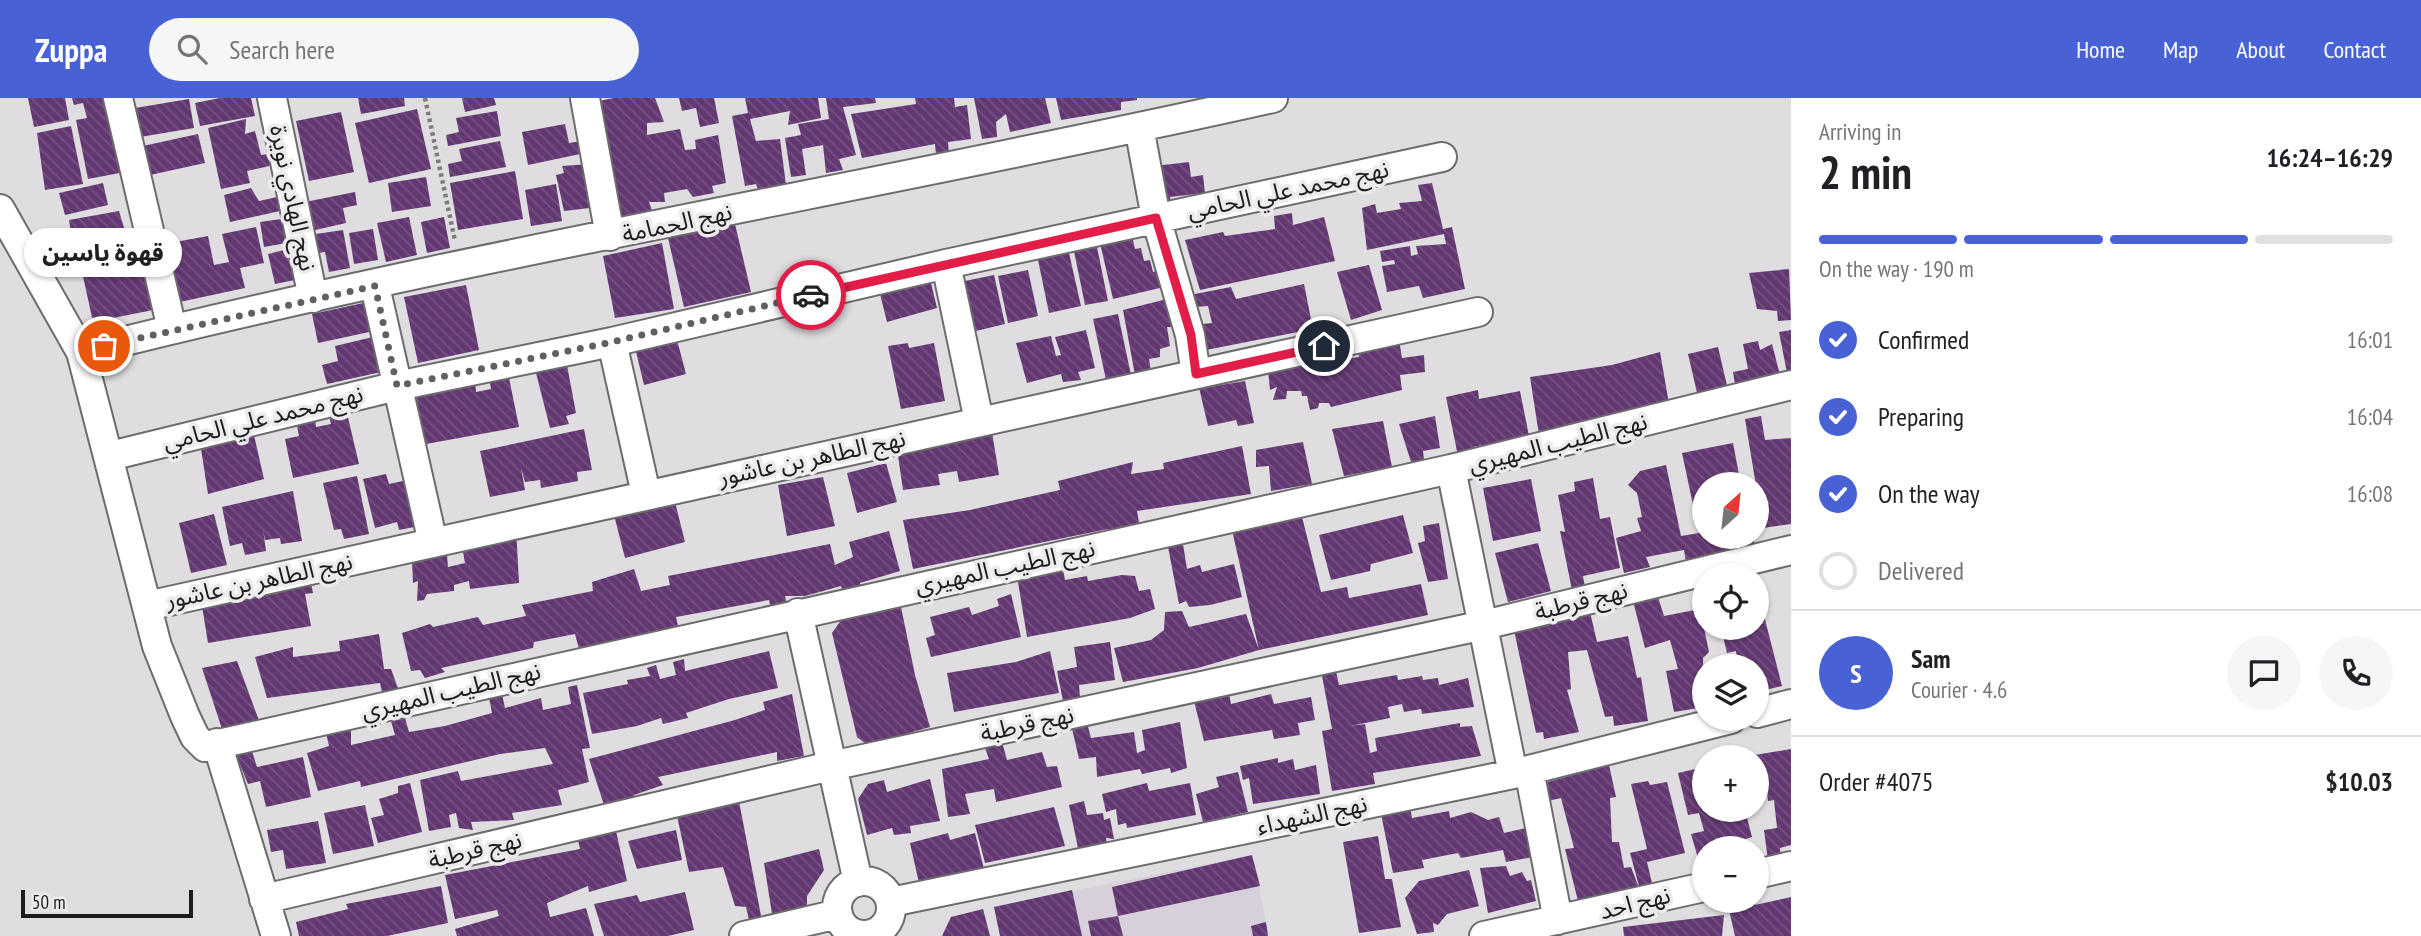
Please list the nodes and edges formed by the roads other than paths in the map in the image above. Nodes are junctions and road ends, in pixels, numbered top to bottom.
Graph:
1 (118, 98) edge
2 (272, 98) edge
3 (585, 98) edge
4 (1273, 98) edge
5 (1184, 108) edge
6 (1139, 127) junction
7 (1442, 156) dead end
8 (0, 209) edge
9 (1156, 218) junction
10 (610, 236) junction
11 (946, 264) junction
12 (375, 286) junction
13 (313, 298) junction
14 (1478, 312) dead end
15 (172, 329) junction
16 (612, 342) junction
17 (81, 352) junction
18 (1196, 374) junction
19 (1791, 385) edge
20 (397, 386) junction
21 (979, 421) junction
22 (110, 456) junction
23 (1451, 469) junction
24 (646, 494) junction
25 (433, 543) junction
26 (1791, 550) edge
27 (147, 606) junction
28 (798, 613) junction
29 (1484, 625) junction
30 (1791, 704) edge
31 (1769, 710) edge
32 (1692, 729) edge
33 (217, 743) junction
34 (831, 766) junction
35 (1521, 772) junction
36 (1791, 866) edge
37 (1769, 871) edge
38 (858, 882) junction
39 (1692, 890) edge
40 (264, 899) junction
41 (891, 902) junction
42 (838, 914) junction
43 (1575, 924) edge
44 (870, 935) edge
45 (276, 936) edge
46 (744, 936) edge
47 (1484, 936) edge

1 - 15 street
2 - 13 street, نهج الهادي نويرة
3 - 10 street
4 - 5 street, نهج الحمامة
5 - 6 street, نهج الحمامة
6 - 9 street
6 - 10 street, نهج الحمامة
7 - 9 street, نهج محمد علي الحامي
8 - 17 street
9 - 11 street, نهج محمد علي الحامي
9 - 18 street
10 - 12 street, نهج الحمامة
11 - 16 street, نهج محمد علي الحامي
11 - 21 street
12 - 13 street, نهج الحمامة
12 - 20 street
13 - 15 street, نهج الحمامة
14 - 18 street, نهج الطاهر بن عاشور
15 - 17 street, نهج الحمامة
16 - 20 street, نهج محمد علي الحامي
16 - 24 street
17 - 22 street
18 - 21 street, نهج الطاهر بن عاشور
19 - 23 street, نهج الطيب المهيري
20 - 22 street, نهج محمد علي الحامي
20 - 25 street
21 - 24 street, نهج الطاهر بن عاشور
22 - 27 street
23 - 28 street, نهج الطيب المهيري
23 - 29 street
24 - 25 street, نهج الطاهر بن عاشور
25 - 27 street, نهج الطاهر بن عاشور
26 - 29 street, نهج قرطبة
27 - 33 street
28 - 33 street, نهج الطيب المهيري
28 - 34 street
29 - 34 street, نهج قرطبة
29 - 35 street
30 - 31 street
32 - 35 street, نهج الشهداء
33 - 40 street
34 - 38 street
34 - 40 street, نهج قرطبة
35 - 41 street, نهج الشهداء
35 - 43 street
36 - 37 street
38 - 41 street
38 - 42 street
39 - 43 street, نهج احد
40 - 45 street
41 - 44 street
42 - 44 street
42 - 46 street
43 - 47 street, نهج احد

